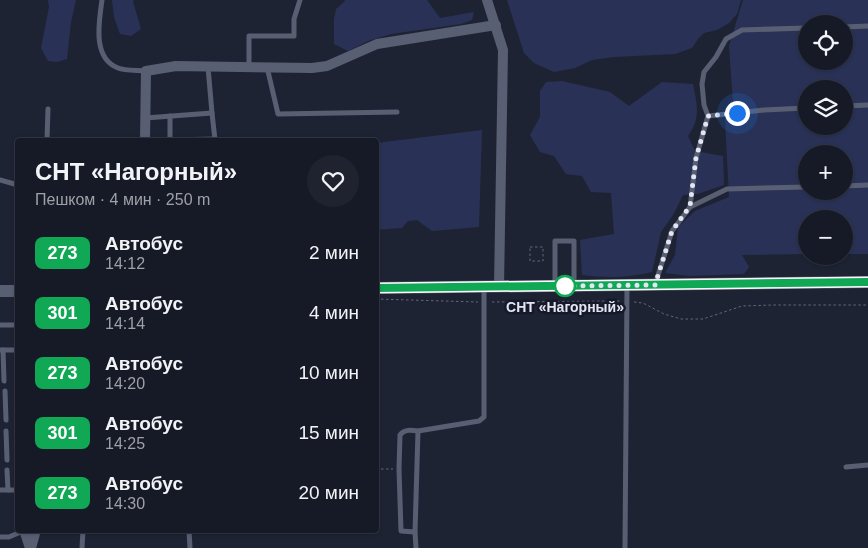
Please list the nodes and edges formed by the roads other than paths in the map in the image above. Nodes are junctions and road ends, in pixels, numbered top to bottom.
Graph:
1 (102, 0) edge
2 (300, 0) edge
3 (487, 0) edge
4 (496, 25) junction
5 (868, 26) edge
6 (853, 27) edge
7 (798, 28) edge
8 (208, 66) junction
9 (248, 67) junction
10 (267, 67) junction
11 (146, 71) junction
12 (868, 105) edge
13 (853, 106) edge
14 (798, 108) edge
15 (48, 109) dead end
16 (397, 112) dead end
17 (212, 113) junction
18 (170, 116) junction
19 (708, 116) junction
20 (145, 118) junction
21 (47, 138) edge
22 (144, 138) edge
23 (170, 138) edge
24 (215, 138) edge
25 (0, 180) edge
26 (15, 184) edge
27 (853, 186) edge
28 (868, 186) edge
29 (798, 187) edge
30 (690, 206) junction
31 (868, 282) edge
32 (655, 285) junction
33 (555, 286) junction
34 (574, 286) junction
35 (627, 286) junction
36 (484, 287) junction
37 (499, 287) junction
38 (379, 288) edge
39 (15, 290) edge
40 (0, 291) edge
41 (15, 325) edge
42 (0, 326) edge
43 (2, 350) edge
44 (15, 350) edge
45 (4, 381) dead end
46 (5, 392) dead end
47 (6, 420) dead end
48 (6, 431) dead end
49 (418, 431) junction
50 (7, 460) dead end
51 (868, 465) edge
52 (846, 467) dead end
53 (7, 470) dead end
54 (0, 490) edge
55 (8, 490) junction
56 (15, 490) edge
57 (415, 532) junction
58 (18, 533) edge
59 (25, 533) edge
60 (35, 533) edge
61 (83, 533) edge
62 (189, 533) edge
63 (0, 537) edge
64 (30, 548) edge
65 (82, 548) edge
66 (190, 548) edge
67 (416, 548) edge
68 (626, 548) edge

1 - 11 lane
2 - 9 lane
3 - 4 street
4 - 10 street
4 - 37 street
5 - 6 lane
7 - 19 lane
8 - 9 street
8 - 11 street
8 - 17 lane
9 - 10 street
10 - 16 lane
11 - 20 street
12 - 13 lane
14 - 19 lane
15 - 21 lane
17 - 18 lane
17 - 24 lane
18 - 20 lane
18 - 23 lane
19 - 30 lane
20 - 22 street
25 - 26 lane
27 - 28 lane
29 - 30 lane
30 - 32 lane
31 - 32 main road
32 - 35 main road
33 - 34 main road
33 - 34 lane
33 - 37 main road
34 - 35 main road
35 - 68 lane
36 - 37 main road
36 - 38 main road
36 - 49 lane
39 - 40 main road
41 - 42 lane
43 - 44 lane
43 - 45 lane
46 - 47 lane
48 - 50 lane
49 - 57 lane
49 - 57 lane
51 - 52 lane
53 - 55 lane
54 - 55 lane
55 - 56 lane
57 - 67 lane
58 - 63 lane
59 - 64 street
60 - 64 street
61 - 65 lane
62 - 66 lane

